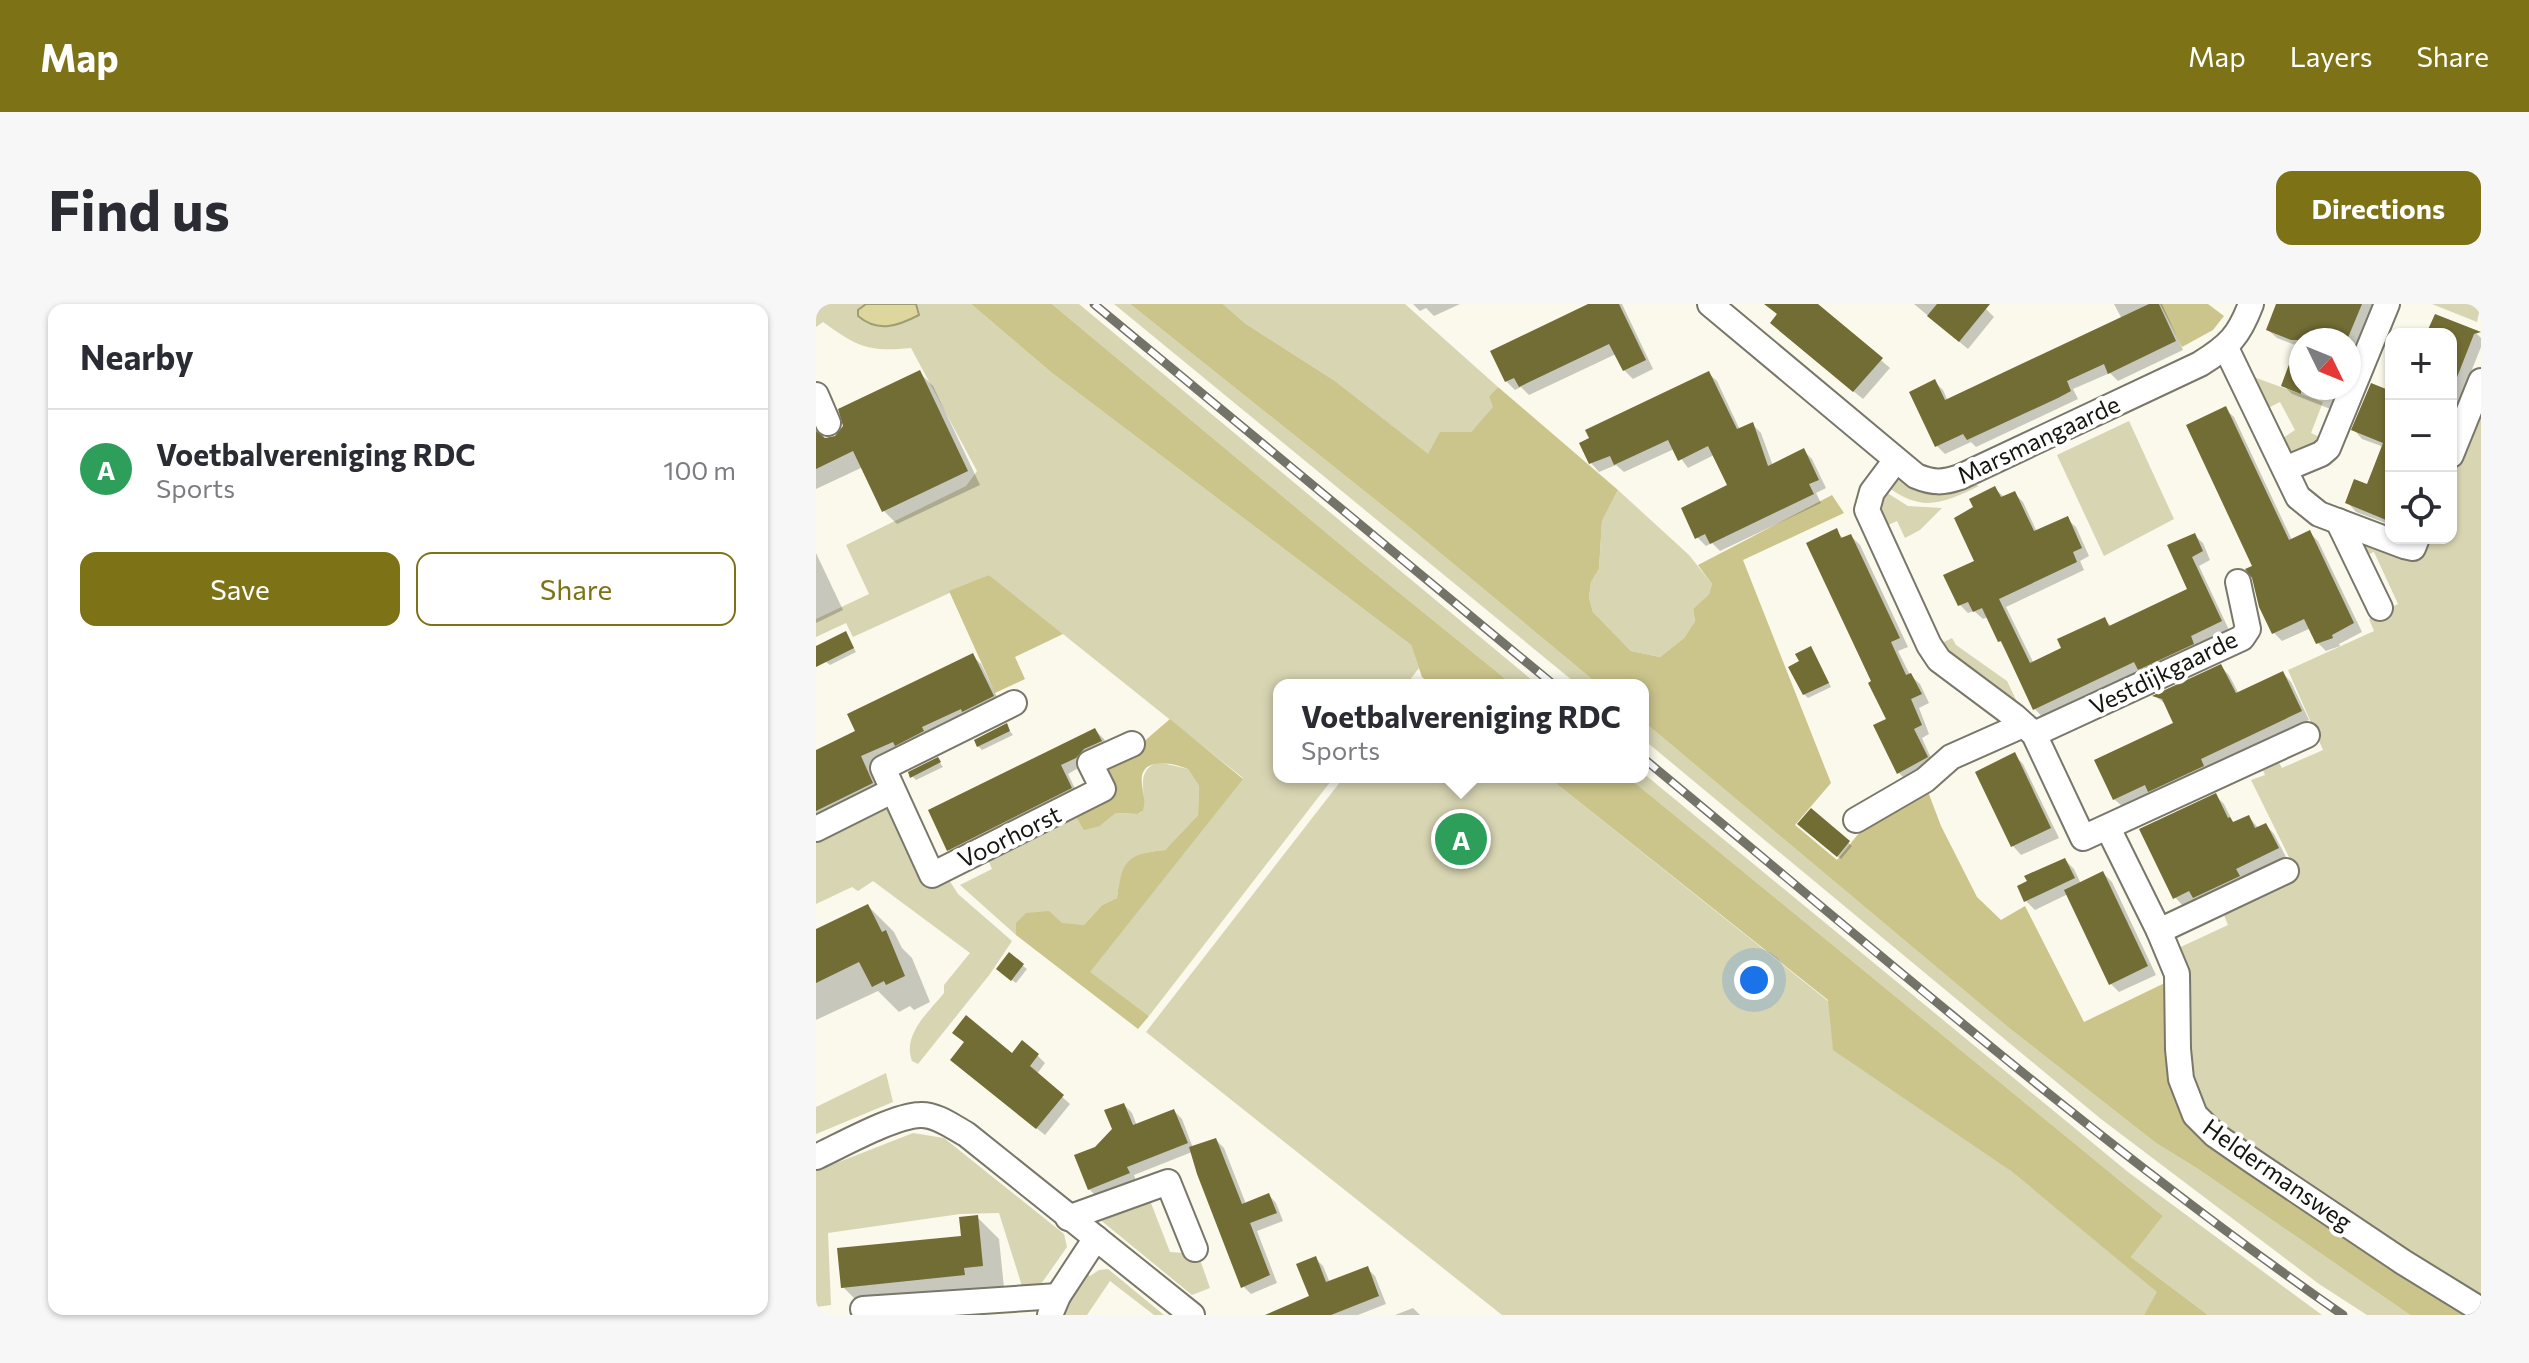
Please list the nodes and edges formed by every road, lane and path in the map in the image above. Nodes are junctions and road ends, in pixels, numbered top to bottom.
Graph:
1 (1710, 304) edge
2 (2251, 304) edge
3 (2387, 304) edge
4 (2226, 348) junction
5 (2481, 381) edge
6 (816, 395) edge
7 (828, 423) dead end
8 (2457, 440) edge
9 (1896, 460) junction
10 (2285, 469) junction
11 (2338, 521) junction
12 (2385, 538) edge
13 (2238, 582) dead end
14 (2380, 608) dead end
15 (1014, 703) dead end
16 (2028, 730) junction
17 (2307, 735) dead end
18 (1132, 744) dead end
19 (892, 791) junction
20 (1856, 820) dead end
21 (2108, 828) junction
22 (816, 829) edge
23 (2286, 871) dead end
24 (2159, 931) junction
25 (816, 1157) edge
26 (1068, 1218) junction
27 (1096, 1238) junction
28 (1195, 1249) dead end
29 (1054, 1305) edge
30 (863, 1309) dead end
31 (2481, 1310) edge
32 (1192, 1315) edge

1 - 9 street, Marsmangaarde
2 - 4 street
3 - 10 street
4 - 9 street, Marsmangaarde
4 - 10 street
5 - 8 street
6 - 7 street
9 - 16 street
10 - 11 street
11 - 12 street
11 - 14 street
13 - 16 street, Vestdijkgaarde
15 - 19 street
16 - 20 street, Vestdijkgaarde
16 - 21 street
17 - 21 street
18 - 19 street, Voorhorst
19 - 22 street
21 - 24 street
23 - 24 street
24 - 31 street, Heldermansweg
25 - 26 street
26 - 27 street
26 - 28 street
27 - 29 street
27 - 32 street
29 - 30 street

